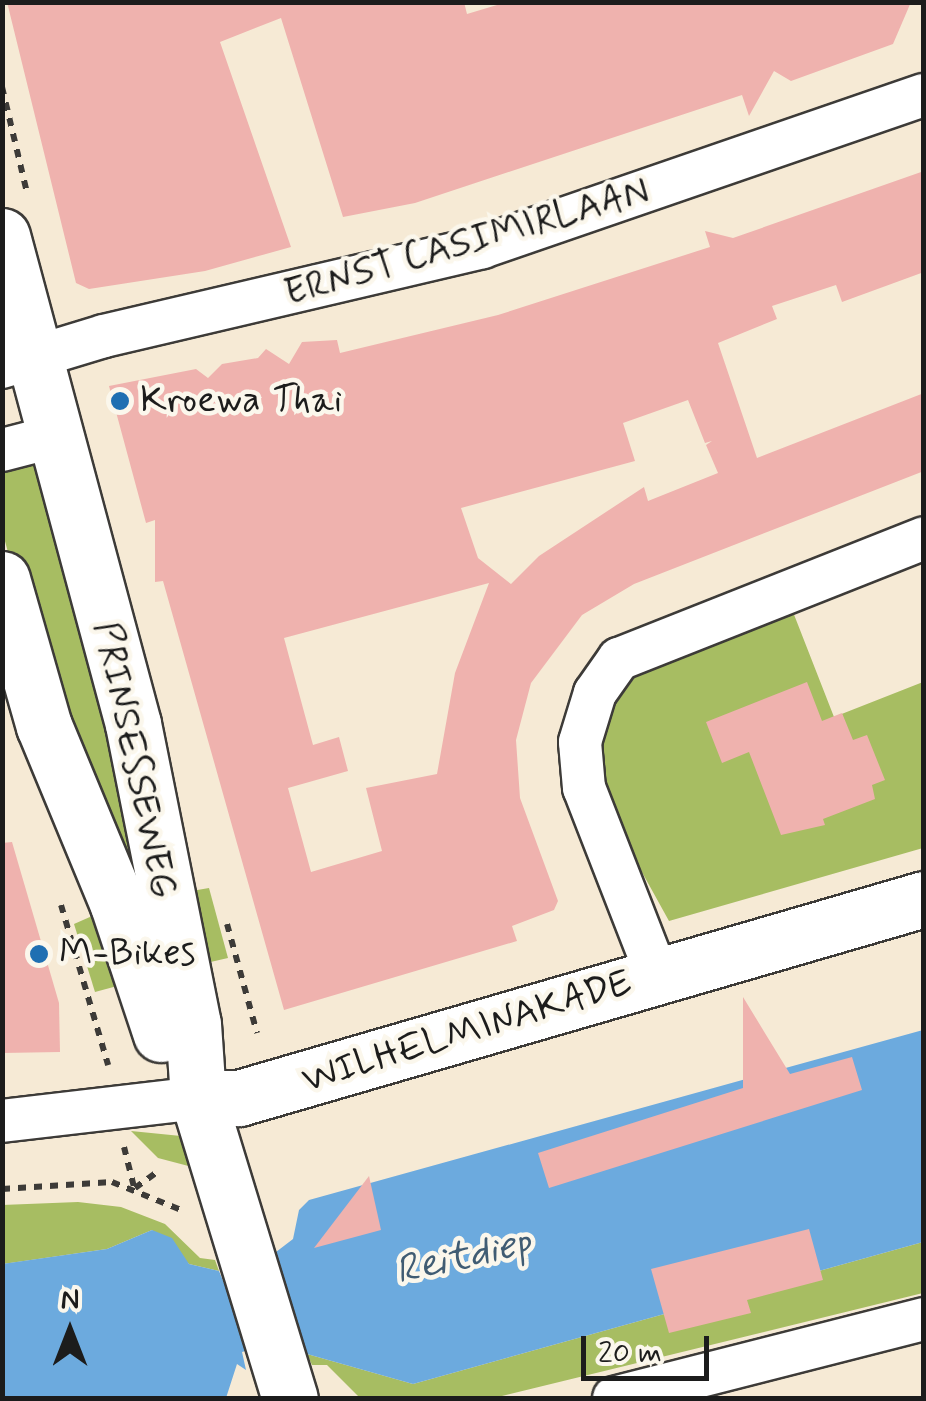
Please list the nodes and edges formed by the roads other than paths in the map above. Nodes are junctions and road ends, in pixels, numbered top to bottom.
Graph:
1 (924, 95) edge
2 (2, 236) edge
3 (18, 362) edge
4 (56, 436) junction
5 (2, 450) edge
6 (924, 538) edge
7 (2, 578) edge
8 (924, 899) edge
9 (657, 975) junction
10 (198, 1098) junction
11 (2, 1121) edge
12 (924, 1319) edge
13 (286, 1391) edge
14 (614, 1398) edge

1 - 3 street, ERNST CASIMIRLAAN
2 - 3 street, PRINSESSEWEG
3 - 4 street, PRINSESSEWEG
4 - 5 street
4 - 10 street, PRINSESSEWEG
6 - 9 street
7 - 10 street, PRINSESSEWEG
8 - 9 street, WILHELMINAKADE
9 - 10 street, WILHELMINAKADE
10 - 11 street, WILHELMINAKADE
10 - 13 street
12 - 14 street

